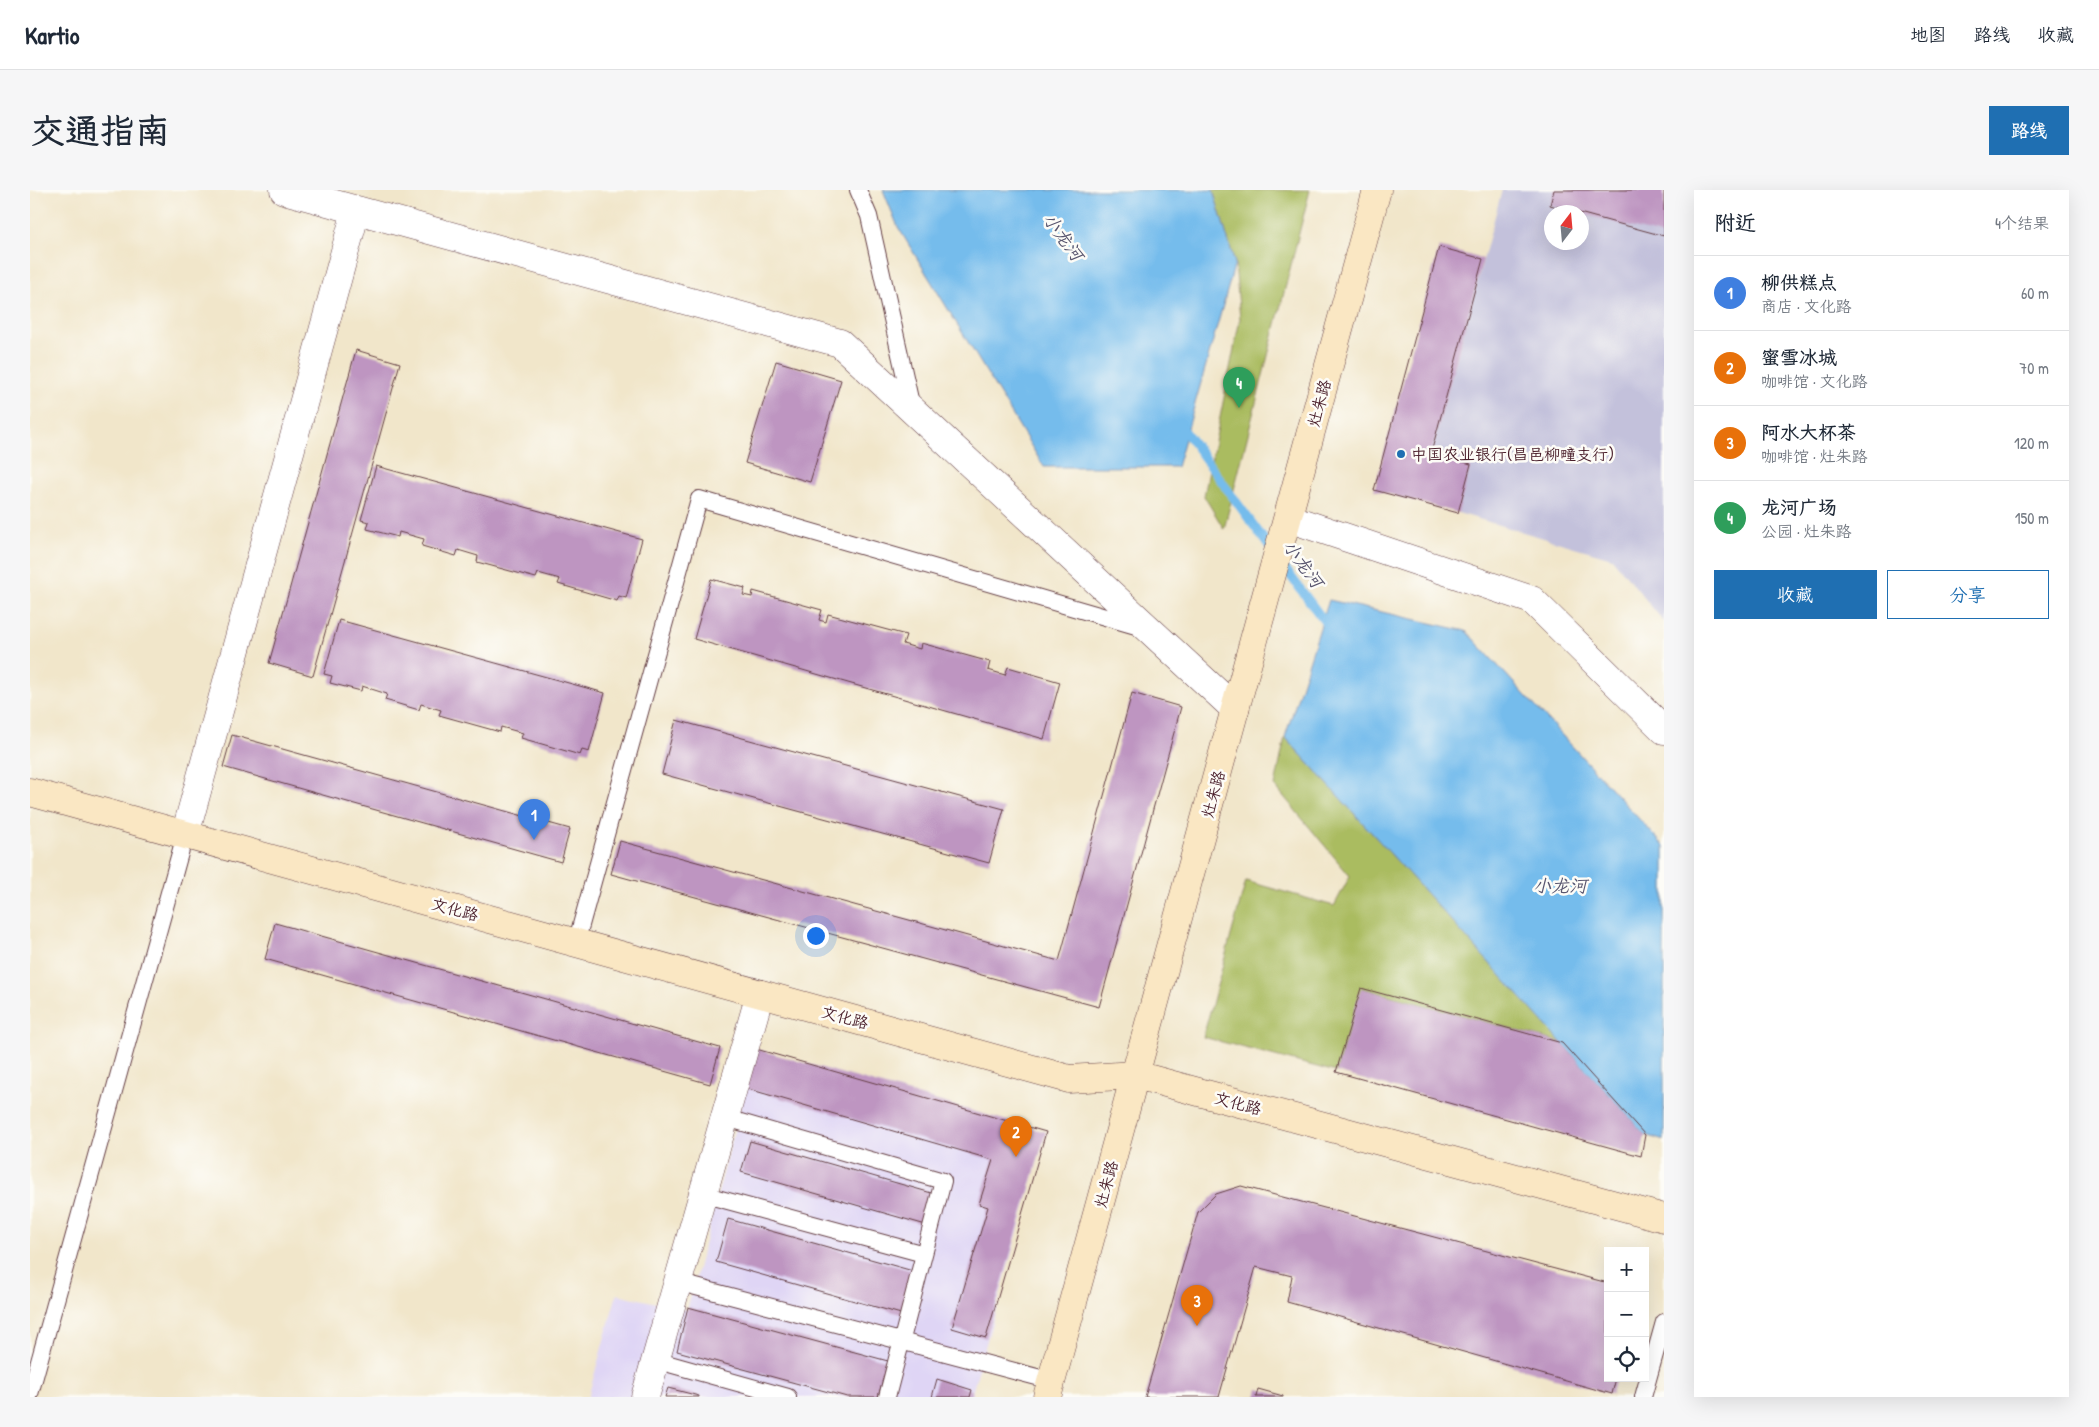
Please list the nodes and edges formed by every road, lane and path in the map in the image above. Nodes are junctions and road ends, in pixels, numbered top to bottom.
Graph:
1 (284, 190) edge
2 (858, 190) edge
3 (1377, 190) edge
4 (356, 211) junction
5 (913, 411) junction
6 (1288, 518) junction
7 (1150, 630) junction
8 (1235, 709) junction
9 (1664, 730) edge
10 (30, 792) edge
11 (185, 834) junction
12 (576, 943) junction
13 (760, 994) junction
14 (1136, 1075) junction
15 (723, 1117) junction
16 (702, 1194) junction
17 (1664, 1218) edge
18 (924, 1254) junction
19 (677, 1282) junction
20 (1664, 1322) edge
21 (902, 1342) junction
22 (656, 1360) junction
23 (1049, 1389) edge
24 (30, 1394) edge
25 (645, 1397) edge
26 (788, 1397) edge
27 (887, 1397) edge
28 (1643, 1397) edge

1 - 4 street
2 - 5 lane
3 - 6 street, 灶朱路
4 - 5 street
4 - 11 street
5 - 7 street
6 - 8 street, 灶朱路
6 - 9 street
7 - 8 street
7 - 12 lane
8 - 14 street, 灶朱路
10 - 11 street, 文化路
11 - 12 street, 文化路
11 - 24 lane
12 - 13 street, 文化路
13 - 14 street, 文化路
13 - 15 street
14 - 17 street, 文化路
14 - 23 street, 灶朱路
15 - 16 street
15 - 18 lane
16 - 18 lane
16 - 19 street
18 - 21 lane
19 - 21 lane
19 - 22 street
20 - 28 lane
21 - 23 lane
21 - 27 lane
22 - 25 street
22 - 26 lane

